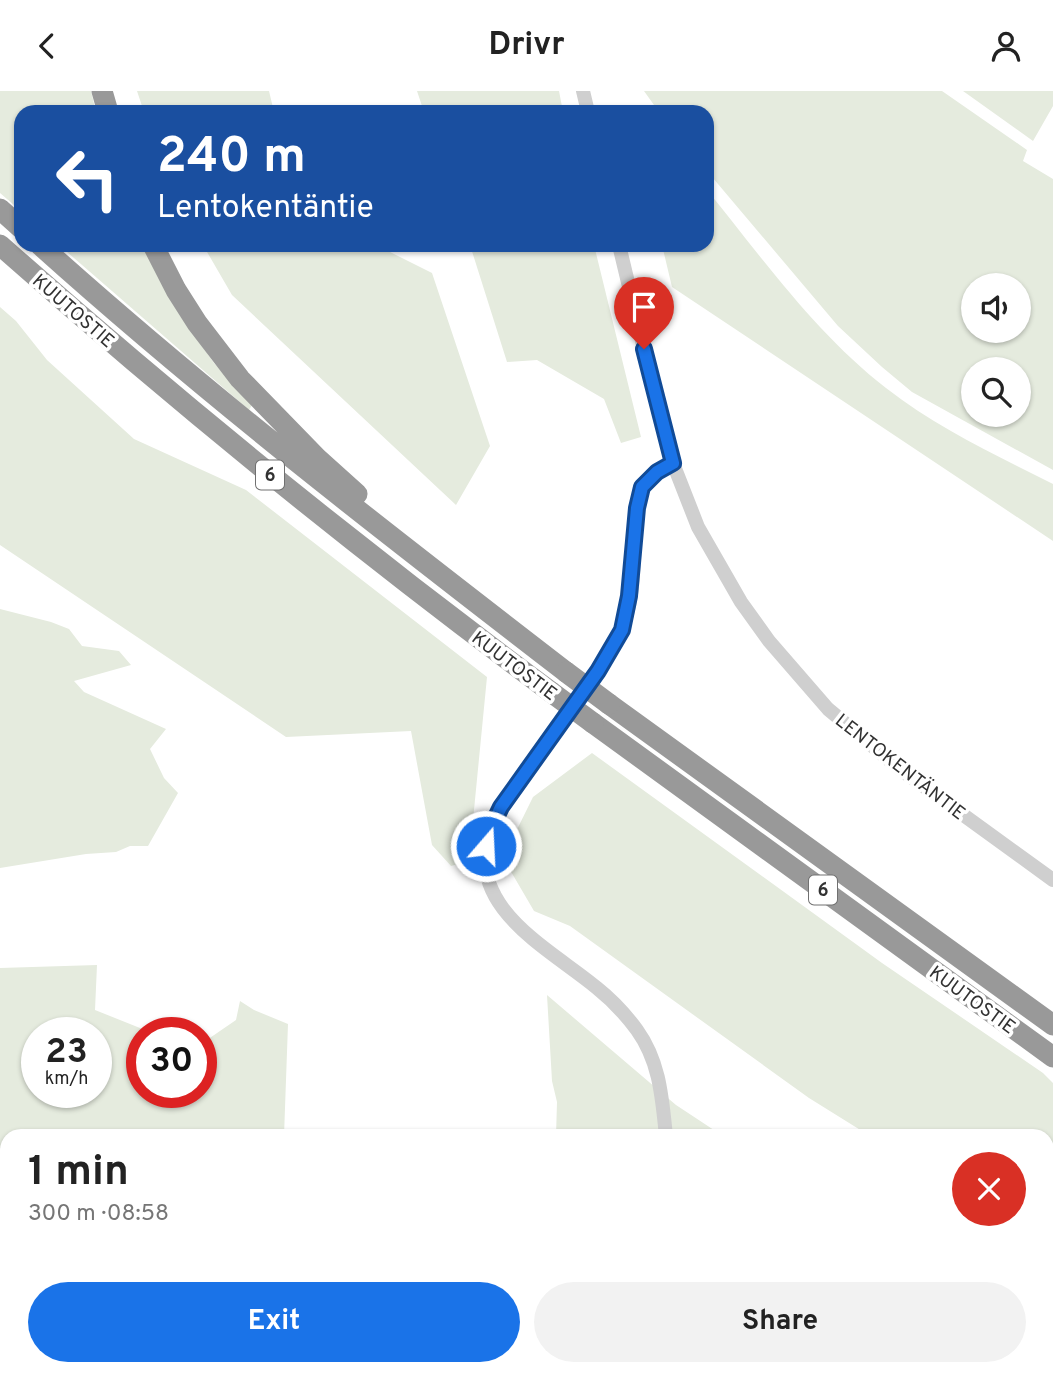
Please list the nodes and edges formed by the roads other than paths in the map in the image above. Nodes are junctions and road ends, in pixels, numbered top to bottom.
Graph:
1 (0, 209) edge
2 (14, 222) edge
3 (0, 244) edge
4 (48, 252) edge
5 (157, 252) edge
6 (621, 252) edge
7 (0, 253) edge
8 (106, 339) junction
9 (673, 463) junction
10 (566, 672) junction
11 (1053, 880) edge
12 (1053, 1025) edge
13 (1053, 1057) edge
14 (665, 1129) edge

1 - 2 highway
3 - 8 highway, KUUTOSTIE / 6
4 - 10 highway, KUUTOSTIE / 6
5 - 10 highway
6 - 9 street, LENTOKENTÄNTIE
7 - 8 highway
8 - 13 highway, KUUTOSTIE / 6, bridge
9 - 11 street, LENTOKENTÄNTIE
9 - 14 street
10 - 12 highway, KUUTOSTIE / 6, bridge

